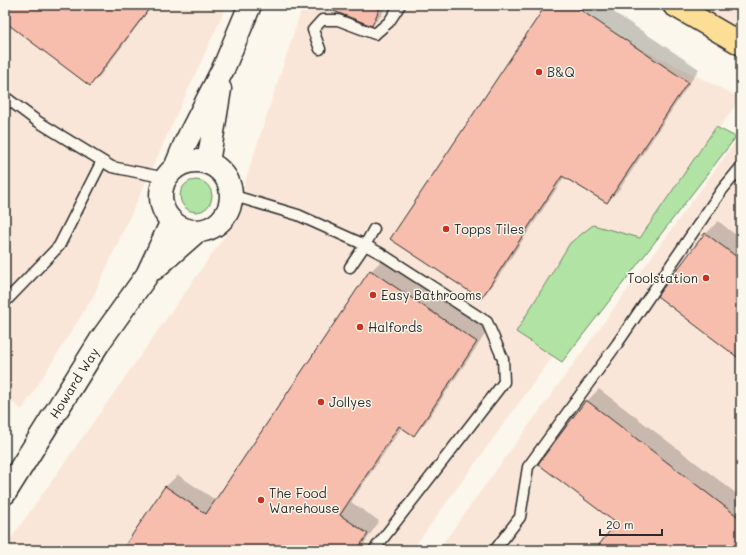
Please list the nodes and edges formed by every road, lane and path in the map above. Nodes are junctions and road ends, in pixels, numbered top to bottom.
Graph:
1 (250, 5) edge
2 (400, 5) edge
3 (674, 5) edge
4 (741, 44) edge
5 (320, 49) dead end
6 (224, 67) junction
7 (5, 97) edge
8 (102, 161) junction
9 (208, 163) junction
10 (741, 166) edge
11 (171, 173) junction
12 (231, 196) junction
13 (172, 221) junction
14 (374, 229) dead end
15 (196, 232) junction
16 (365, 245) junction
17 (350, 267) dead end
18 (147, 275) junction
19 (5, 302) edge
20 (5, 493) edge
21 (374, 550) edge
22 (495, 550) edge

1 - 6 street
2 - 5 lane
3 - 4 highway
6 - 9 street
6 - 11 street
7 - 8 lane
8 - 11 lane
8 - 19 lane
9 - 11 street
9 - 12 street
10 - 22 lane
11 - 13 street
12 - 15 street
12 - 16 lane
13 - 15 street
13 - 18 street, Howard Way
14 - 16 lane
15 - 18 street, Howard Way
16 - 17 lane
16 - 21 lane
18 - 20 street, Howard Way

